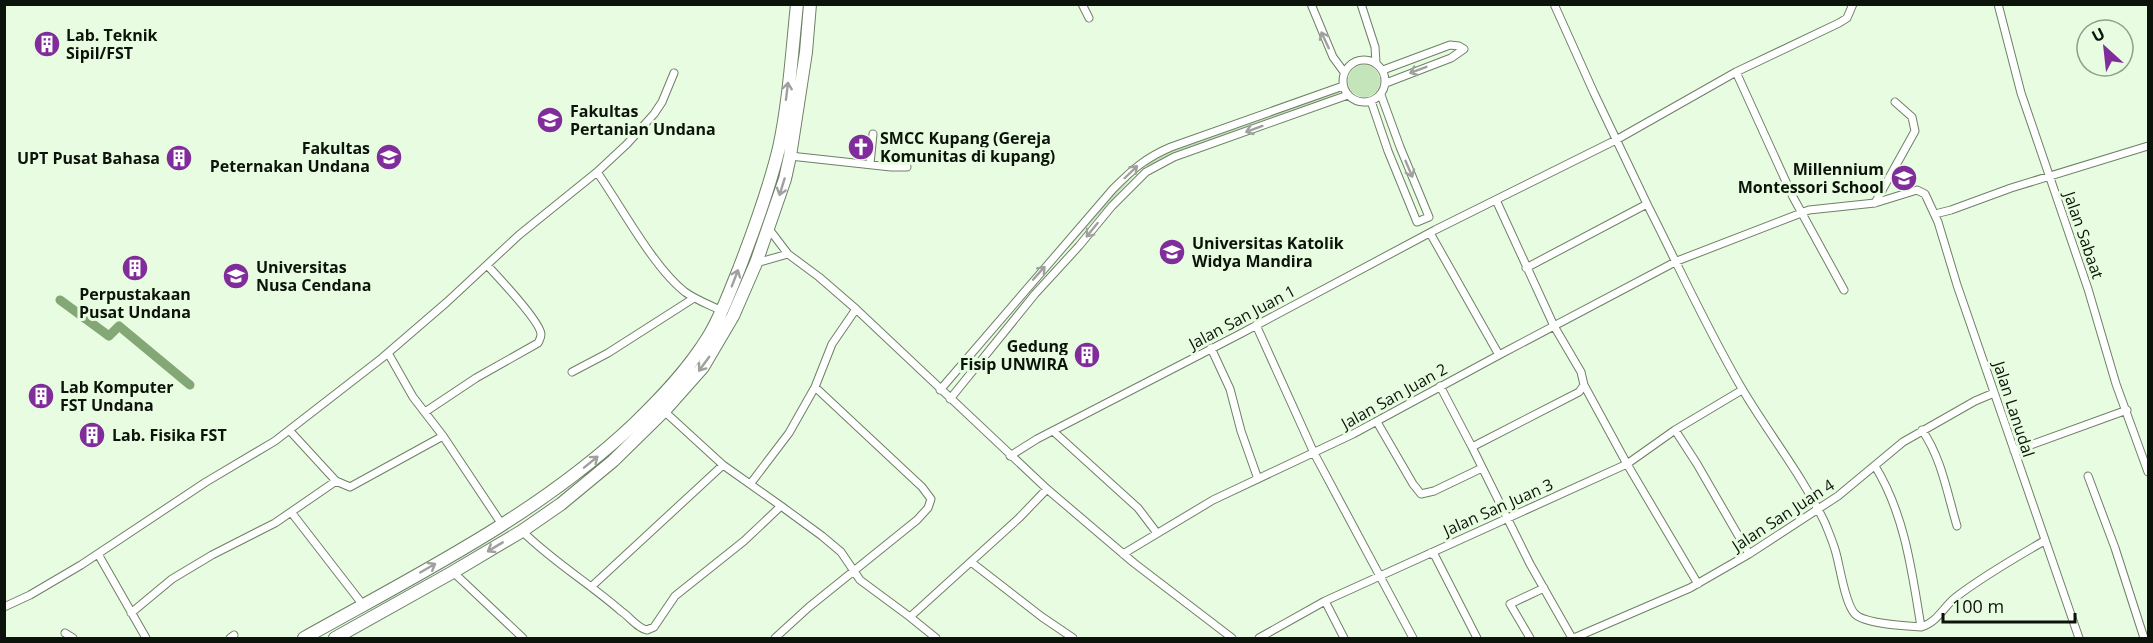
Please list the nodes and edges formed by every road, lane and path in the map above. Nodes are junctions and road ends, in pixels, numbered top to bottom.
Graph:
1 (796, 4) edge
2 (810, 4) edge
3 (1082, 4) edge
4 (1311, 4) edge
5 (1361, 4) edge
6 (1554, 4) edge
7 (1852, 4) edge
8 (1860, 4) edge
9 (1998, 4) edge
10 (1850, 14) junction
11 (1089, 18) dead end
12 (1376, 63) junction
13 (1383, 70) junction
14 (674, 72) dead end
15 (1344, 72) junction
16 (1736, 72) junction
17 (1386, 83) junction
18 (1343, 86) junction
19 (1348, 95) junction
20 (1381, 95) junction
21 (1371, 101) junction
22 (1895, 102) dead end
23 (1277, 108) junction
24 (1281, 119) junction
25 (790, 120) junction
26 (873, 134) dead end
27 (1616, 140) junction
28 (2148, 146) edge
29 (1400, 147) junction
30 (1388, 151) junction
31 (790, 156) junction
32 (870, 164) junction
33 (907, 166) dead end
34 (597, 171) junction
35 (2049, 176) junction
36 (1921, 192) joint
37 (1496, 200) junction
38 (1875, 203) junction
39 (1647, 204) junction
40 (1801, 213) junction
41 (1935, 214) junction
42 (769, 229) junction
43 (1430, 233) junction
44 (788, 254) junction
45 (1677, 261) junction
46 (756, 263) junction
47 (487, 265) junction
48 (1526, 268) junction
49 (1844, 290) dead end
50 (694, 298) junction
51 (856, 309) junction
52 (722, 311) junction
53 (1001, 317) junction
54 (1010, 325) junction
55 (1256, 325) junction
56 (1554, 326) junction
57 (1211, 348) junction
58 (388, 353) junction
59 (1499, 355) junction
60 (572, 372) dead end
61 (1584, 385) junction
62 (1440, 386) junction
63 (815, 387) junction
64 (940, 390) junction
65 (1742, 390) junction
66 (1994, 393) junction
67 (950, 399) junction
68 (664, 411) junction
69 (2127, 411) junction
70 (425, 412) junction
71 (1377, 422) junction
72 (1675, 430) junction
73 (1922, 430) junction
74 (290, 431) junction
75 (1053, 431) junction
76 (443, 436) junction
77 (1472, 447) junction
78 (2014, 451) junction
79 (1314, 453) junction
80 (1010, 456) junction
81 (1627, 464) junction
82 (723, 465) junction
83 (1875, 466) junction
84 (1482, 468) junction
85 (2148, 472) edge
86 (2088, 476) dead end
87 (1258, 479) junction
88 (336, 482) junction
89 (751, 483) junction
90 (1047, 489) junction
91 (781, 506) junction
92 (1818, 510) junction
93 (291, 512) junction
94 (1508, 518) junction
95 (503, 526) junction
96 (1957, 526) dead end
97 (522, 531) junction
98 (1157, 533) junction
99 (2044, 541) junction
100 (1430, 553) junction
101 (98, 554) junction
102 (1124, 554) junction
103 (1749, 554) junction
104 (971, 562) junction
105 (453, 572) junction
106 (854, 573) junction
107 (1378, 575) junction
108 (1698, 584) junction
109 (399, 585) junction
110 (591, 587) junction
111 (1544, 588) junction
112 (407, 598) junction
113 (1325, 601) junction
114 (363, 605) junction
115 (4, 607) edge
116 (131, 613) junction
117 (910, 617) junction
118 (1921, 627) junction
119 (65, 633) dead end
120 (2147, 638) edge
121 (73, 639) edge
122 (146, 639) edge
123 (304, 639) edge
124 (335, 639) edge
125 (523, 639) edge
126 (776, 639) edge
127 (936, 639) edge
128 (1073, 639) edge
129 (1232, 639) edge
130 (1259, 639) edge
131 (1344, 639) edge
132 (1413, 639) edge
133 (1477, 639) edge
134 (1530, 639) edge
135 (1573, 639) edge
136 (2079, 639) edge

25 -> 1 highway
2 - 25 highway
3 - 11 street
15 -> 4 street
5 - 12 street
6 - 27 street
7 - 10 street
8 - 10 street, Jalan San Juan 1
9 - 35 street, Jalan Sabaat
10 - 16 street, Jalan San Juan 1
12 - 13 street
12 - 15 street
13 - 17 street
13 -> 17 street
14 - 34 street
15 - 18 street
16 - 27 street, Jalan San Juan 1
16 - 40 street
17 - 20 street
18 - 19 street
18 - 23 street
19 - 21 street
19 - 24 street
20 - 21 street
20 - 29 street
21 - 30 street
22 - 38 street
23 - 24 street
53 -> 23 street
24 -> 54 street
25 - 31 highway
52 -> 25 highway
26 - 32 street
27 - 37 street, Jalan San Juan 1
27 - 39 street
28 - 35 street
29 - 30 street
29 -> 30 street
31 - 32 street
31 -> 42 highway
32 - 33 street
34 - 47 street
34 - 50 street
35 - 41 street
35 - 69 street, Jalan Sabaat
36 - 38 street, Jalan San Juan 2
36 - 41 street, Jalan Lanudal
37 - 43 street, Jalan San Juan 1
37 - 48 street
38 - 40 street, Jalan San Juan 2
39 - 45 street
39 - 48 street
40 - 45 street, Jalan San Juan 2
40 - 49 street
41 - 66 street, Jalan Lanudal
42 - 44 street
42 - 46 highway
43 - 55 street, Jalan San Juan 1
43 - 59 street
44 - 46 street
44 - 51 street
45 - 56 street, Jalan San Juan 2
45 - 65 street
46 -> 68 highway
47 - 58 street
47 - 70 street
48 - 56 street
50 - 52 street
50 - 60 street
51 - 63 street
51 - 64 street
95 -> 52 highway
53 - 54 street
53 - 64 street
54 - 67 street
55 - 57 street, Jalan San Juan 1
55 - 79 street
56 - 59 street, Jalan San Juan 2
56 - 61 street
57 - 75 street, Jalan San Juan 1
57 - 87 street
58 - 70 street
58 - 74 street
59 - 62 street, Jalan San Juan 2
61 - 77 street
61 - 81 street
62 - 71 street, Jalan San Juan 2
62 - 77 street
63 - 89 street
63 - 106 street
64 - 67 street
65 - 72 street, Jalan San Juan 3
65 - 92 street
66 - 73 street, Jalan San Juan 4
66 - 78 street, Jalan Lanudal
67 - 80 street
68 - 82 street
68 - 97 highway
69 - 78 street
69 - 85 street, Jalan Sabaat
70 - 76 street
71 - 79 street, Jalan San Juan 2
71 - 84 street
72 - 81 street, Jalan San Juan 3
72 - 103 street
73 - 83 street, Jalan San Juan 4
73 - 96 street
74 - 88 street
74 - 101 street
75 - 80 street, Jalan San Juan 1
75 - 98 street
76 - 88 street
76 - 95 street
77 - 84 street
78 - 99 street, Jalan Lanudal
79 - 87 street, Jalan San Juan 2
79 - 107 street
80 - 90 street
81 - 94 street, Jalan San Juan 3
81 - 108 street
82 - 89 street
82 - 110 street
83 - 92 street, Jalan San Juan 4
83 - 118 street
84 - 94 street
86 - 120 street
87 - 98 street, Jalan San Juan 2
88 - 93 street
89 - 91 street
90 - 102 street
90 - 104 street
91 - 106 street
91 - 110 street
92 - 103 street, Jalan San Juan 4
92 - 118 street
93 - 114 street
93 - 116 street
94 - 100 street, Jalan San Juan 3
94 - 111 street
109 -> 95 highway
97 -> 105 highway
97 - 110 street
98 - 102 street, Jalan San Juan 2
99 - 118 street
99 - 136 street, Jalan Lanudal
100 - 107 street, Jalan San Juan 3
100 - 133 street
101 - 115 street
101 - 116 street
102 - 129 street
103 - 108 street, Jalan San Juan 4
104 - 117 street
104 - 128 street
105 - 112 highway
105 - 125 street
106 - 117 street
106 - 126 street
107 - 113 street, Jalan San Juan 3
107 - 132 street
108 - 135 street, Jalan San Juan 4
109 - 112 highway
109 - 114 highway
111 - 134 street
111 - 135 street
112 - 124 highway
113 - 130 street, Jalan San Juan 3
113 - 131 street
114 - 123 highway
116 - 122 street
117 - 127 street
119 - 121 street

